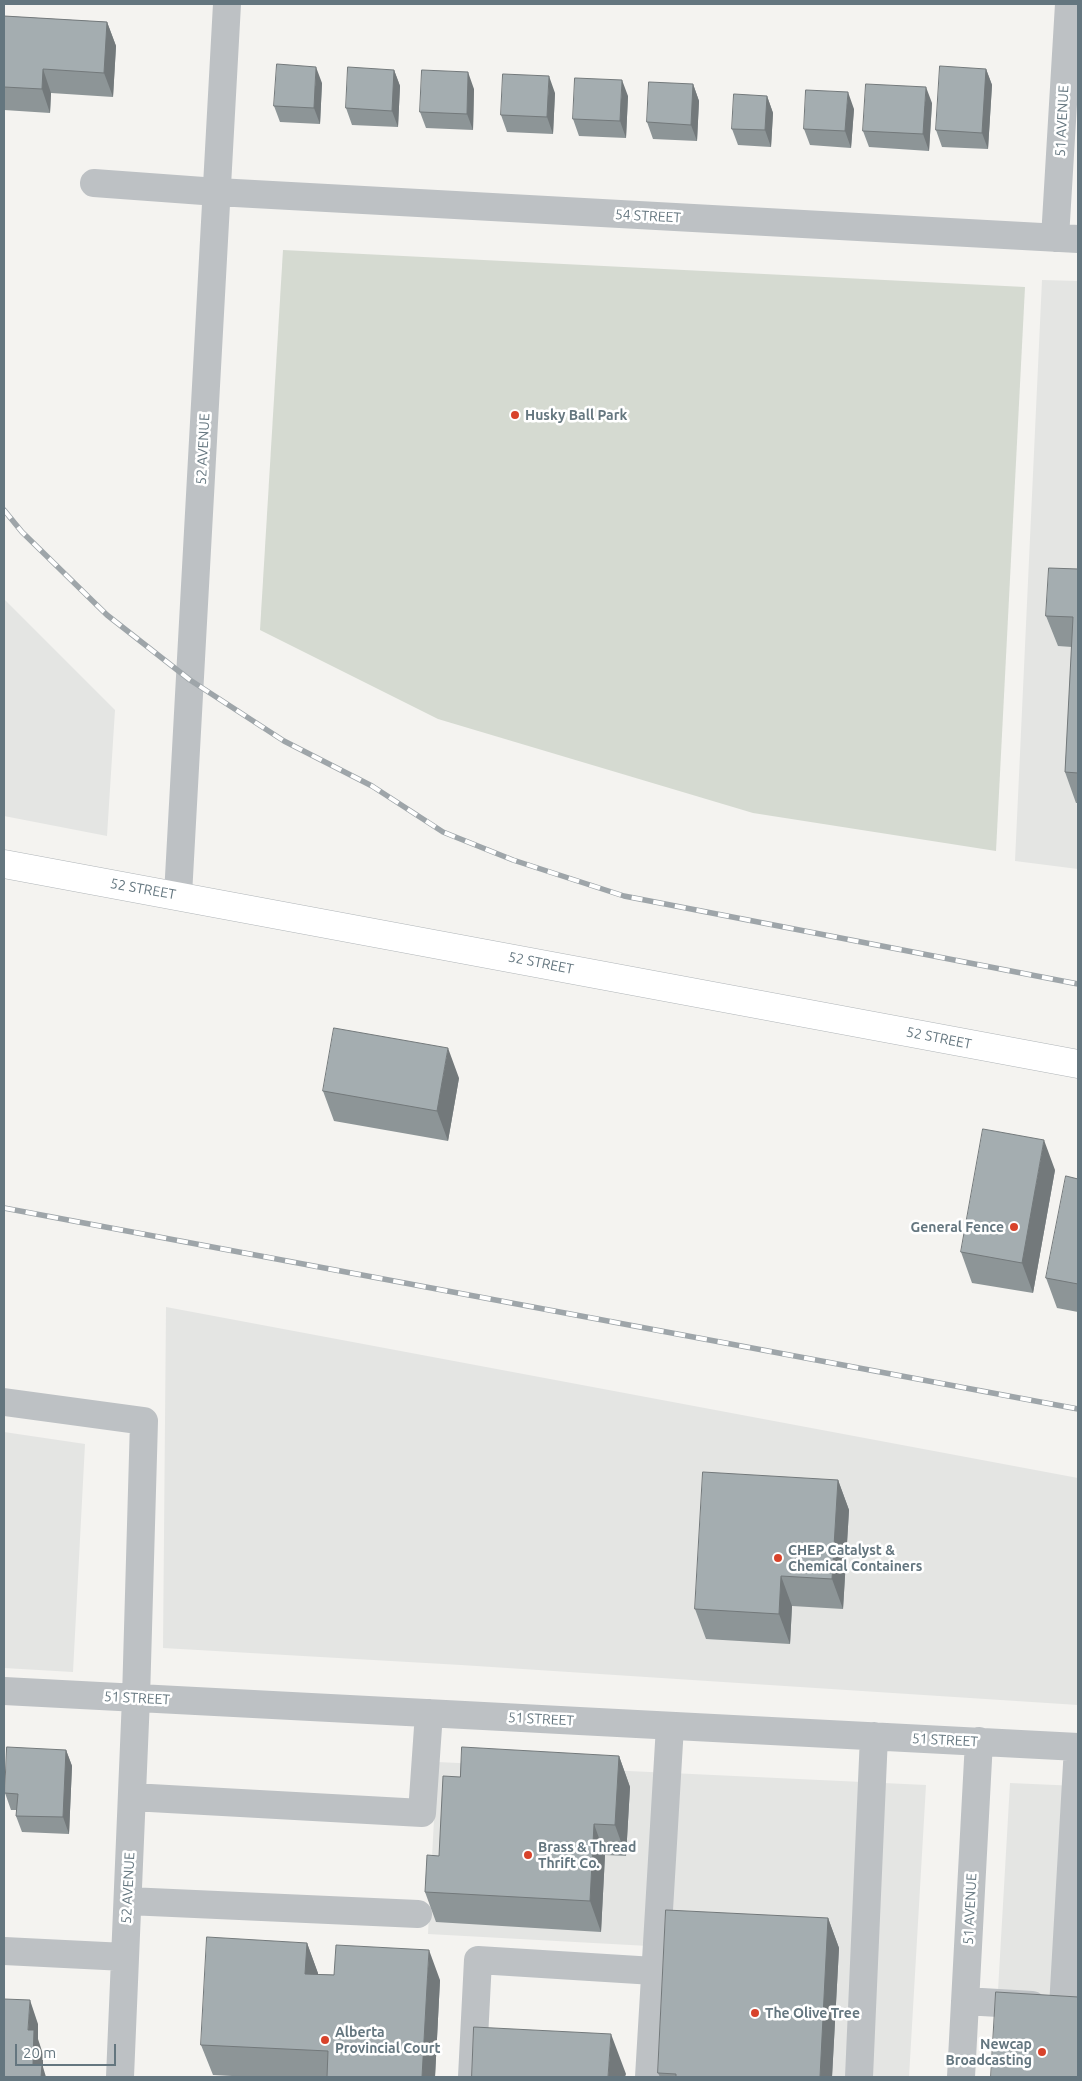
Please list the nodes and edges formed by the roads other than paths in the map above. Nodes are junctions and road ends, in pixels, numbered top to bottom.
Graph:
1 (227, 4) edge
2 (1069, 4) edge
3 (94, 183) dead end
4 (217, 192) junction
5 (1067, 238) edge
6 (4, 864) edge
7 (178, 895) junction
8 (1078, 1064) edge
9 (4, 1402) edge
10 (4, 1691) edge
11 (136, 1698) junction
12 (429, 1713) junction
13 (670, 1726) junction
14 (874, 1736) junction
15 (979, 1741) junction
16 (1078, 1746) edge
17 (132, 1797) junction
18 (128, 1901) junction
19 (418, 1914) dead end
20 (4, 1951) edge
21 (125, 1958) junction
22 (654, 1970) junction
23 (965, 2002) junction
24 (1071, 2008) edge
25 (120, 2077) edge
26 (472, 2077) edge
27 (649, 2077) edge
28 (859, 2077) edge
29 (961, 2077) edge

1 - 4 street, 52 AVENUE
2 - 5 street, 51 AVENUE
3 - 4 street, 54 STREET
4 - 5 street, 54 STREET
4 - 7 street, 52 AVENUE
6 - 7 main road, 52 STREET
7 - 8 main road, 52 STREET
9 - 11 street, 52 AVENUE
10 - 11 street, 51 STREET
11 - 12 street, 51 STREET
11 - 17 street, 52 AVENUE
12 - 13 street, 51 STREET
12 - 17 street
13 - 14 street, 51 STREET
13 - 22 street
14 - 15 street, 51 STREET
14 - 28 street
15 - 16 street, 51 STREET
15 - 23 street, 51 AVENUE
16 - 24 street
17 - 18 street, 52 AVENUE
18 - 19 street
18 - 21 street, 52 AVENUE
20 - 21 street
21 - 25 street, 52 AVENUE
22 - 26 street
22 - 27 street
23 - 24 street
23 - 29 street, 51 AVENUE

